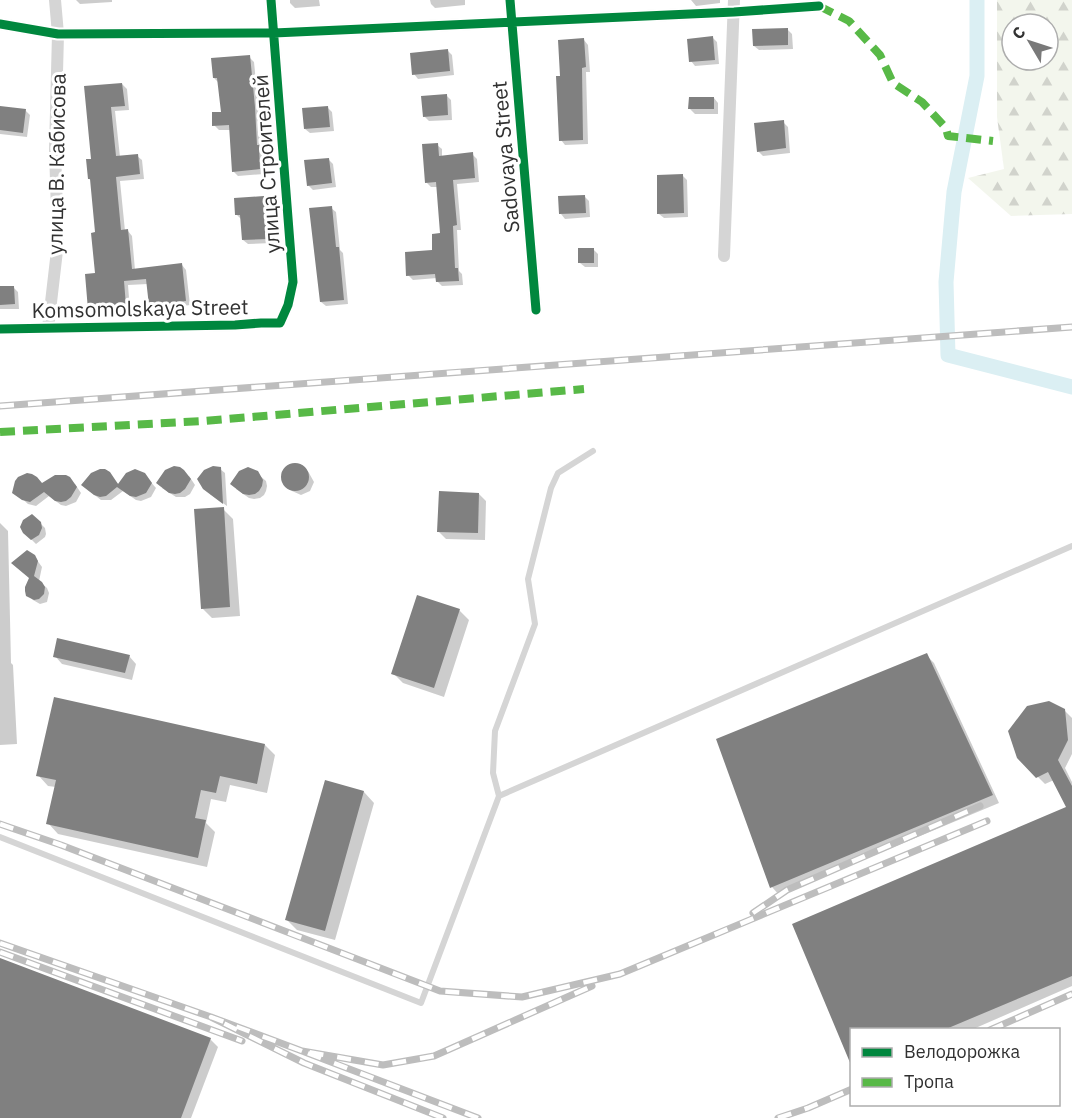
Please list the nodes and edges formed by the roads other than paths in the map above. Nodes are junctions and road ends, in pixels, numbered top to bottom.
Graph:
1 (55, 0) edge
2 (271, 0) edge
3 (510, 0) edge
4 (734, 6) edge
5 (819, 6) dead end
6 (512, 22) junction
7 (0, 24) edge
8 (273, 33) junction
9 (58, 34) junction
10 (724, 256) dead end
11 (536, 310) dead end
12 (280, 323) joint
13 (48, 328) junction
14 (0, 329) edge
15 (593, 451) dead end
16 (1072, 546) edge
17 (499, 796) junction
18 (0, 837) edge

1 - 9 street, улица В. Кабисова
2 - 8 street, улица Строителей
3 - 6 street, Sadovaya Street
4 - 5 street
4 - 6 street
4 - 10 street
6 - 8 street
6 - 11 street, Sadovaya Street
7 - 9 street
8 - 9 street
8 - 12 street, улица Строителей
9 - 13 street, улица В. Кабисова
12 - 13 street, Komsomolskaya Street
13 - 14 street, Komsomolskaya Street
15 - 17 lane
16 - 17 lane
17 - 18 lane

